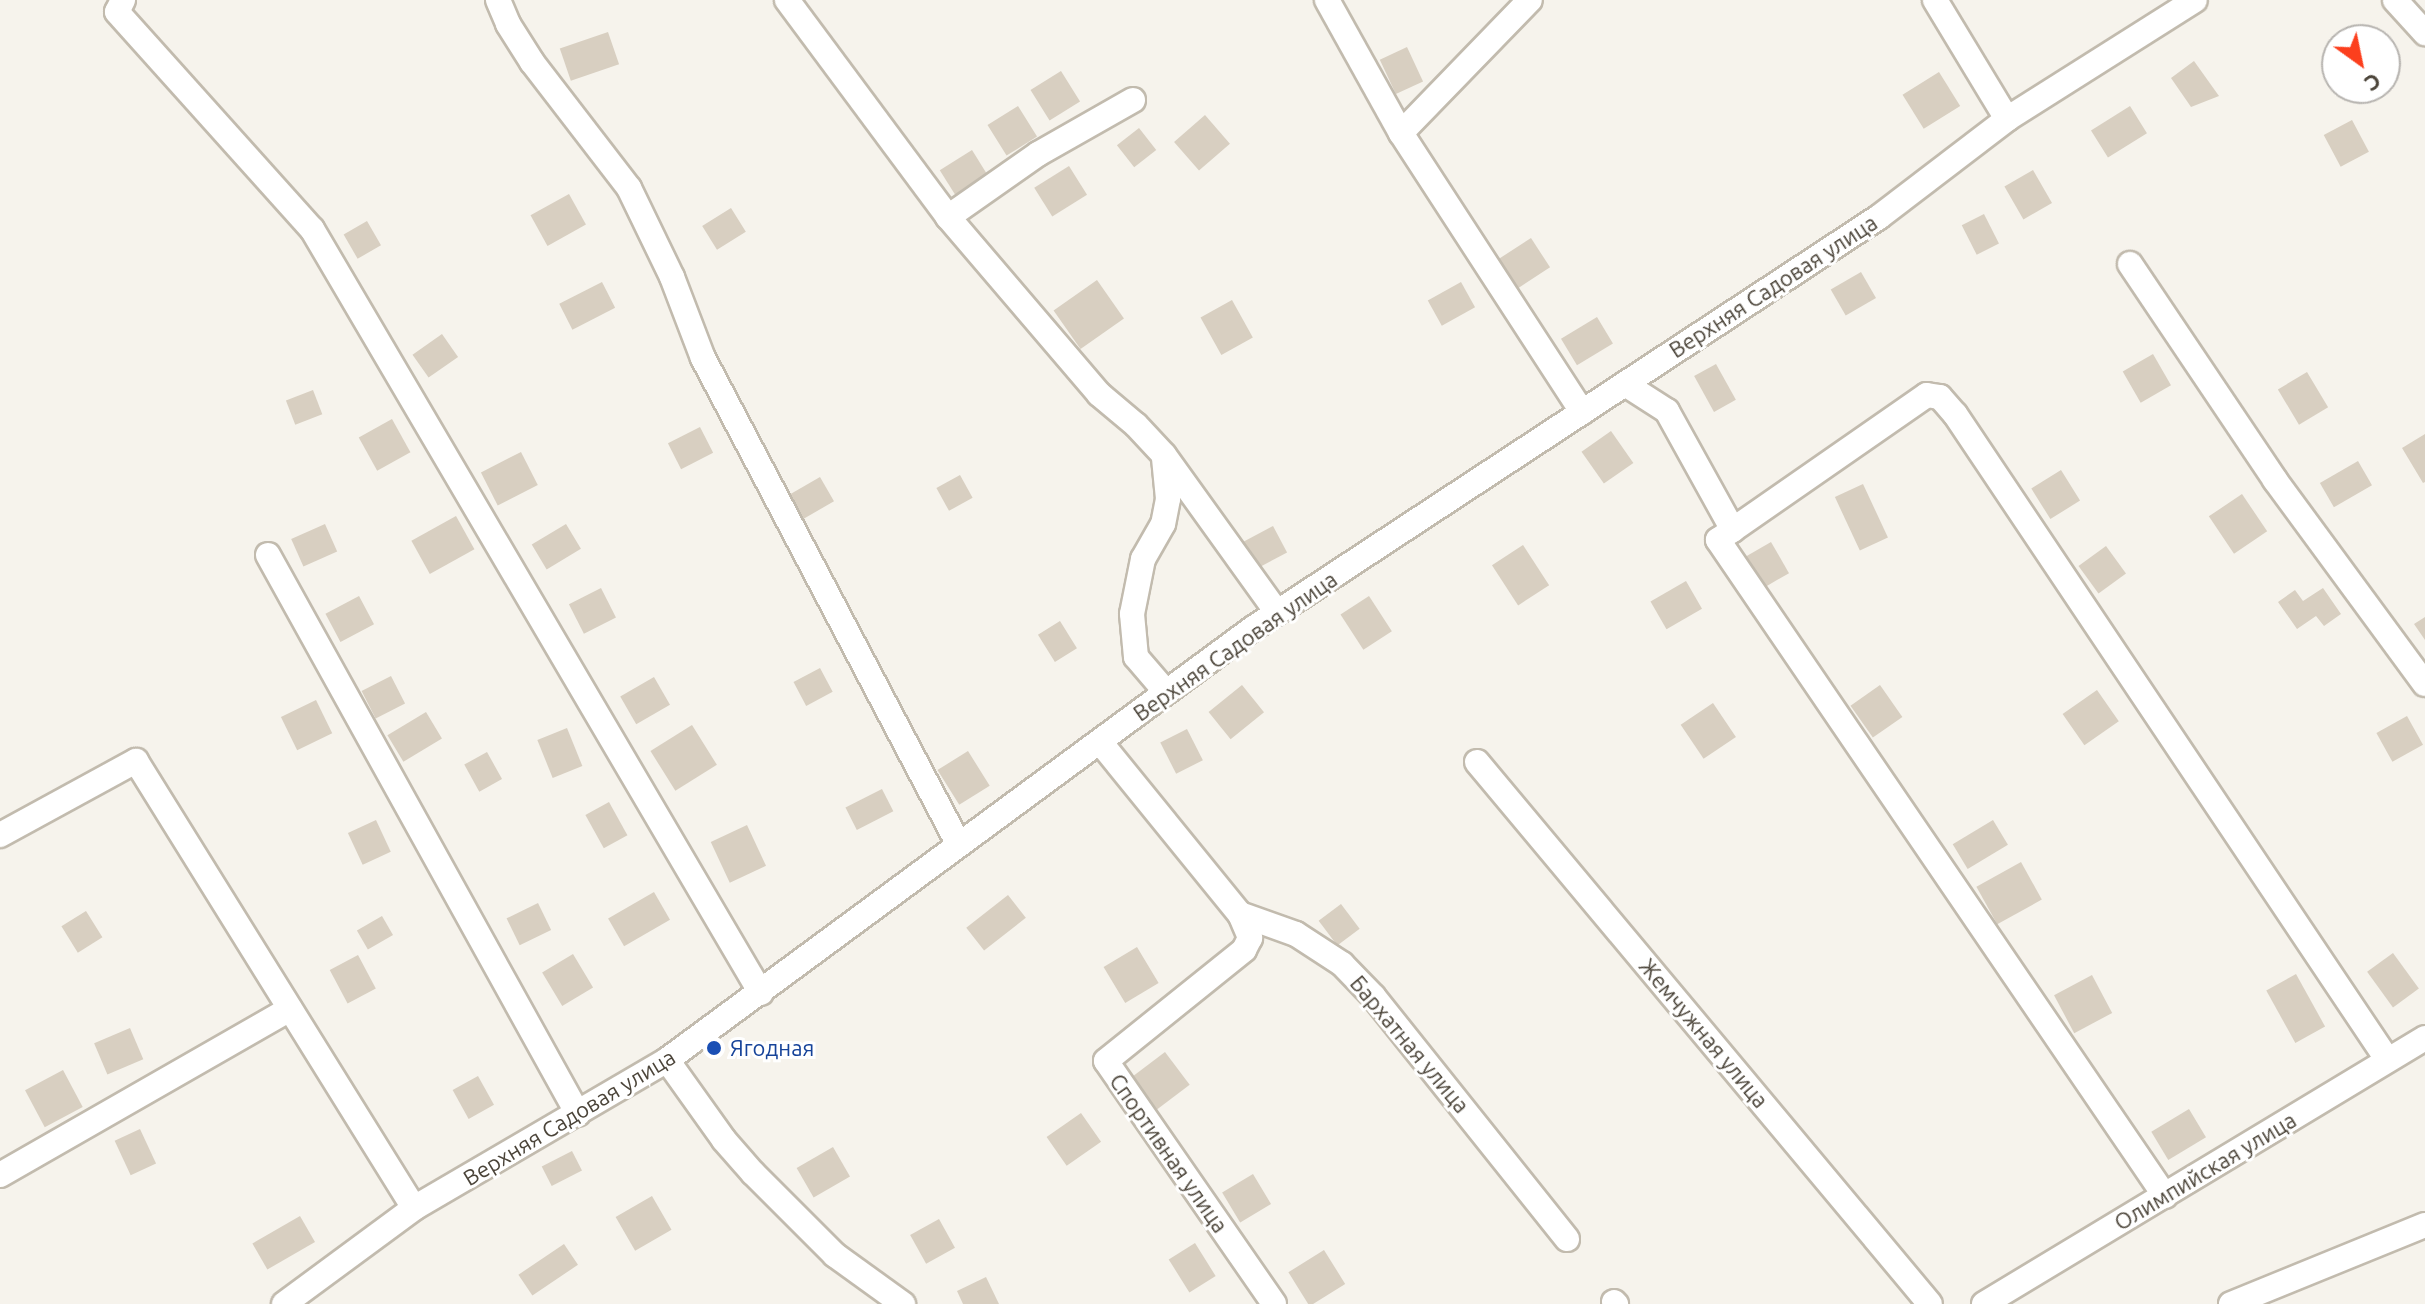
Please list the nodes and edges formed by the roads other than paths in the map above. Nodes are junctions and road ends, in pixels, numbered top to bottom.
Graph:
1 (123, 0) edge
2 (498, 0) edge
3 (787, 0) edge
4 (1327, 0) edge
5 (1530, 0) edge
6 (1935, 0) edge
7 (2195, 0) edge
8 (2395, 0) edge
9 (2425, 33) edge
10 (1133, 100) dead end
11 (2007, 119) junction
12 (1401, 133) junction
13 (948, 217) junction
14 (2130, 264) dead end
15 (1625, 384) junction
16 (1582, 412) junction
17 (1164, 455) junction
18 (1733, 530) junction
19 (268, 555) dead end
20 (1277, 612) junction
21 (2425, 684) edge
22 (1166, 692) junction
23 (1100, 742) junction
24 (1477, 762) dead end
25 (0, 835) edge
26 (959, 845) junction
27 (1240, 914) junction
28 (761, 993) junction
29 (290, 1009) junction
30 (2425, 1038) edge
31 (2387, 1059) junction
32 (667, 1060) junction
33 (578, 1114) junction
34 (0, 1175) edge
35 (2165, 1196) junction
36 (414, 1208) junction
37 (2425, 1225) edge
38 (1567, 1239) dead end
39 (284, 1304) edge
40 (903, 1304) edge
41 (1274, 1304) edge
42 (1930, 1304) edge
43 (1984, 1304) edge
44 (2231, 1304) edge

1 - 28 street
2 - 26 street
3 - 13 street
4 - 12 street
5 - 12 street
6 - 11 street
7 - 11 street, Верхняя Садовая улица
8 - 9 street
10 - 13 street
11 - 15 street, Верхняя Садовая улица
12 - 16 street
13 - 17 street
14 - 21 street
15 - 16 street, Верхняя Садовая улица
15 - 18 street
16 - 20 street, Верхняя Садовая улица
17 - 20 street
17 - 22 street
18 - 31 street
18 - 35 street
19 - 33 street
20 - 22 street, Верхняя Садовая улица
22 - 23 street, Верхняя Садовая улица
23 - 26 street, Верхняя Садовая улица
23 - 27 street
24 - 42 street, Жемчужная улица
25 - 29 street
26 - 28 street, Верхняя Садовая улица
27 - 38 street, Бархатная улица
27 - 41 street, Спортивная улица
28 - 32 street, Верхняя Садовая улица
29 - 34 street
29 - 36 street
30 - 31 street, Олимпийская улица
31 - 35 street, Олимпийская улица
32 - 33 street, Верхняя Садовая улица
32 - 40 street
33 - 36 street, Верхняя Садовая улица
35 - 43 street, Олимпийская улица
36 - 39 street, Верхняя Садовая улица
37 - 44 street

